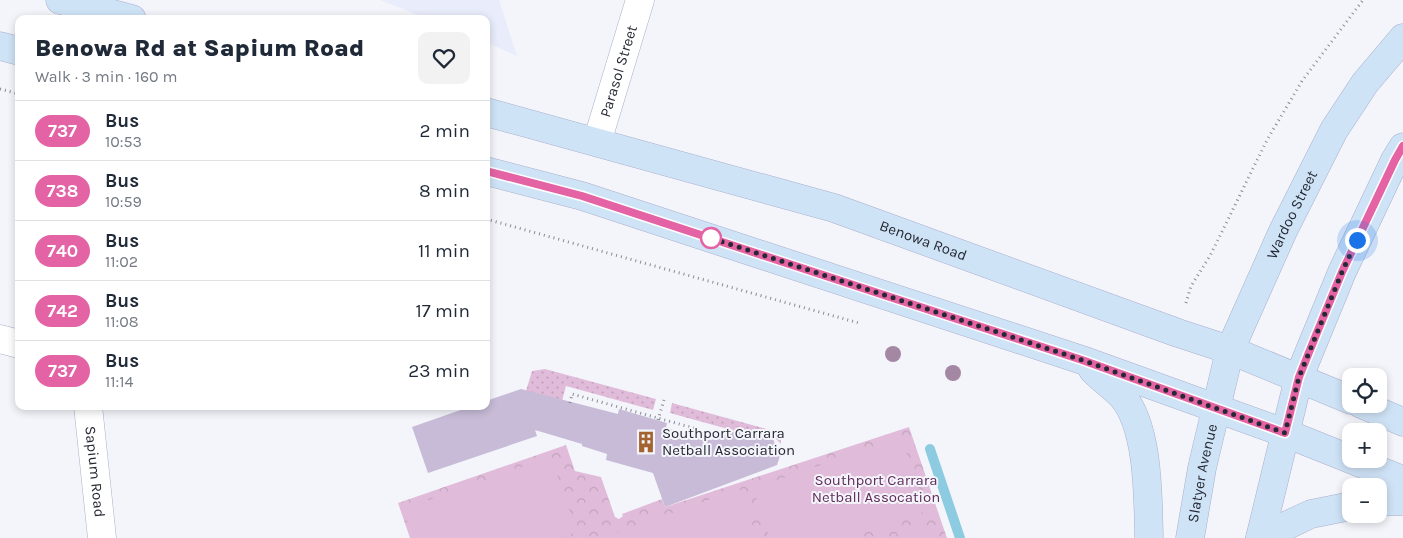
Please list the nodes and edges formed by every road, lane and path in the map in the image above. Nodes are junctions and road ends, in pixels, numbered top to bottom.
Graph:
1 (60, 0) edge
2 (640, 0) edge
3 (1363, 0) edge
4 (117, 15) edge
5 (1403, 38) edge
6 (0, 46) edge
7 (15, 49) edge
8 (0, 89) edge
9 (15, 93) edge
10 (490, 113) edge
11 (597, 142) junction
12 (1403, 146) edge
13 (490, 172) edge
14 (490, 220) edge
15 (861, 323) dead end
16 (1178, 334) junction
17 (0, 339) edge
18 (15, 343) edge
19 (1230, 350) junction
20 (1082, 360) junction
21 (1299, 377) junction
22 (1342, 396) edge
23 (664, 400) dead end
24 (570, 402) dead end
25 (1215, 408) junction
26 (88, 410) edge
27 (1382, 413) edge
28 (658, 419) junction
29 (1403, 422) edge
30 (1285, 433) junction
31 (695, 436) dead end
32 (1403, 480) edge
33 (1403, 501) edge
34 (1387, 502) edge
35 (1342, 508) edge
36 (102, 538) edge
37 (1149, 538) edge
38 (1190, 538) edge
39 (1260, 538) edge

1 - 4 main road
2 - 11 street, Parasol Street
3 - 16 path
5 - 19 main road, Wardoo Street
6 - 7 main road
8 - 9 path
10 - 11 main road, Benowa Road
11 - 16 main road, Benowa Road
12 - 21 main road
13 - 20 main road
14 - 15 path
16 - 19 main road, Benowa Road
17 - 18 street
19 - 21 main road, Benowa Road
19 - 25 main road, Wardoo Street
20 - 25 main road
20 - 37 main road
21 - 22 main road, Benowa Road
21 - 30 main road
23 - 28 path
24 - 28 path
25 - 30 main road
25 - 38 main road, Slatyer Avenue
26 - 36 street, Sapium Road
27 - 29 main road
28 - 31 path
30 - 32 main road
30 - 39 main road
33 - 34 main road
35 - 39 main road

